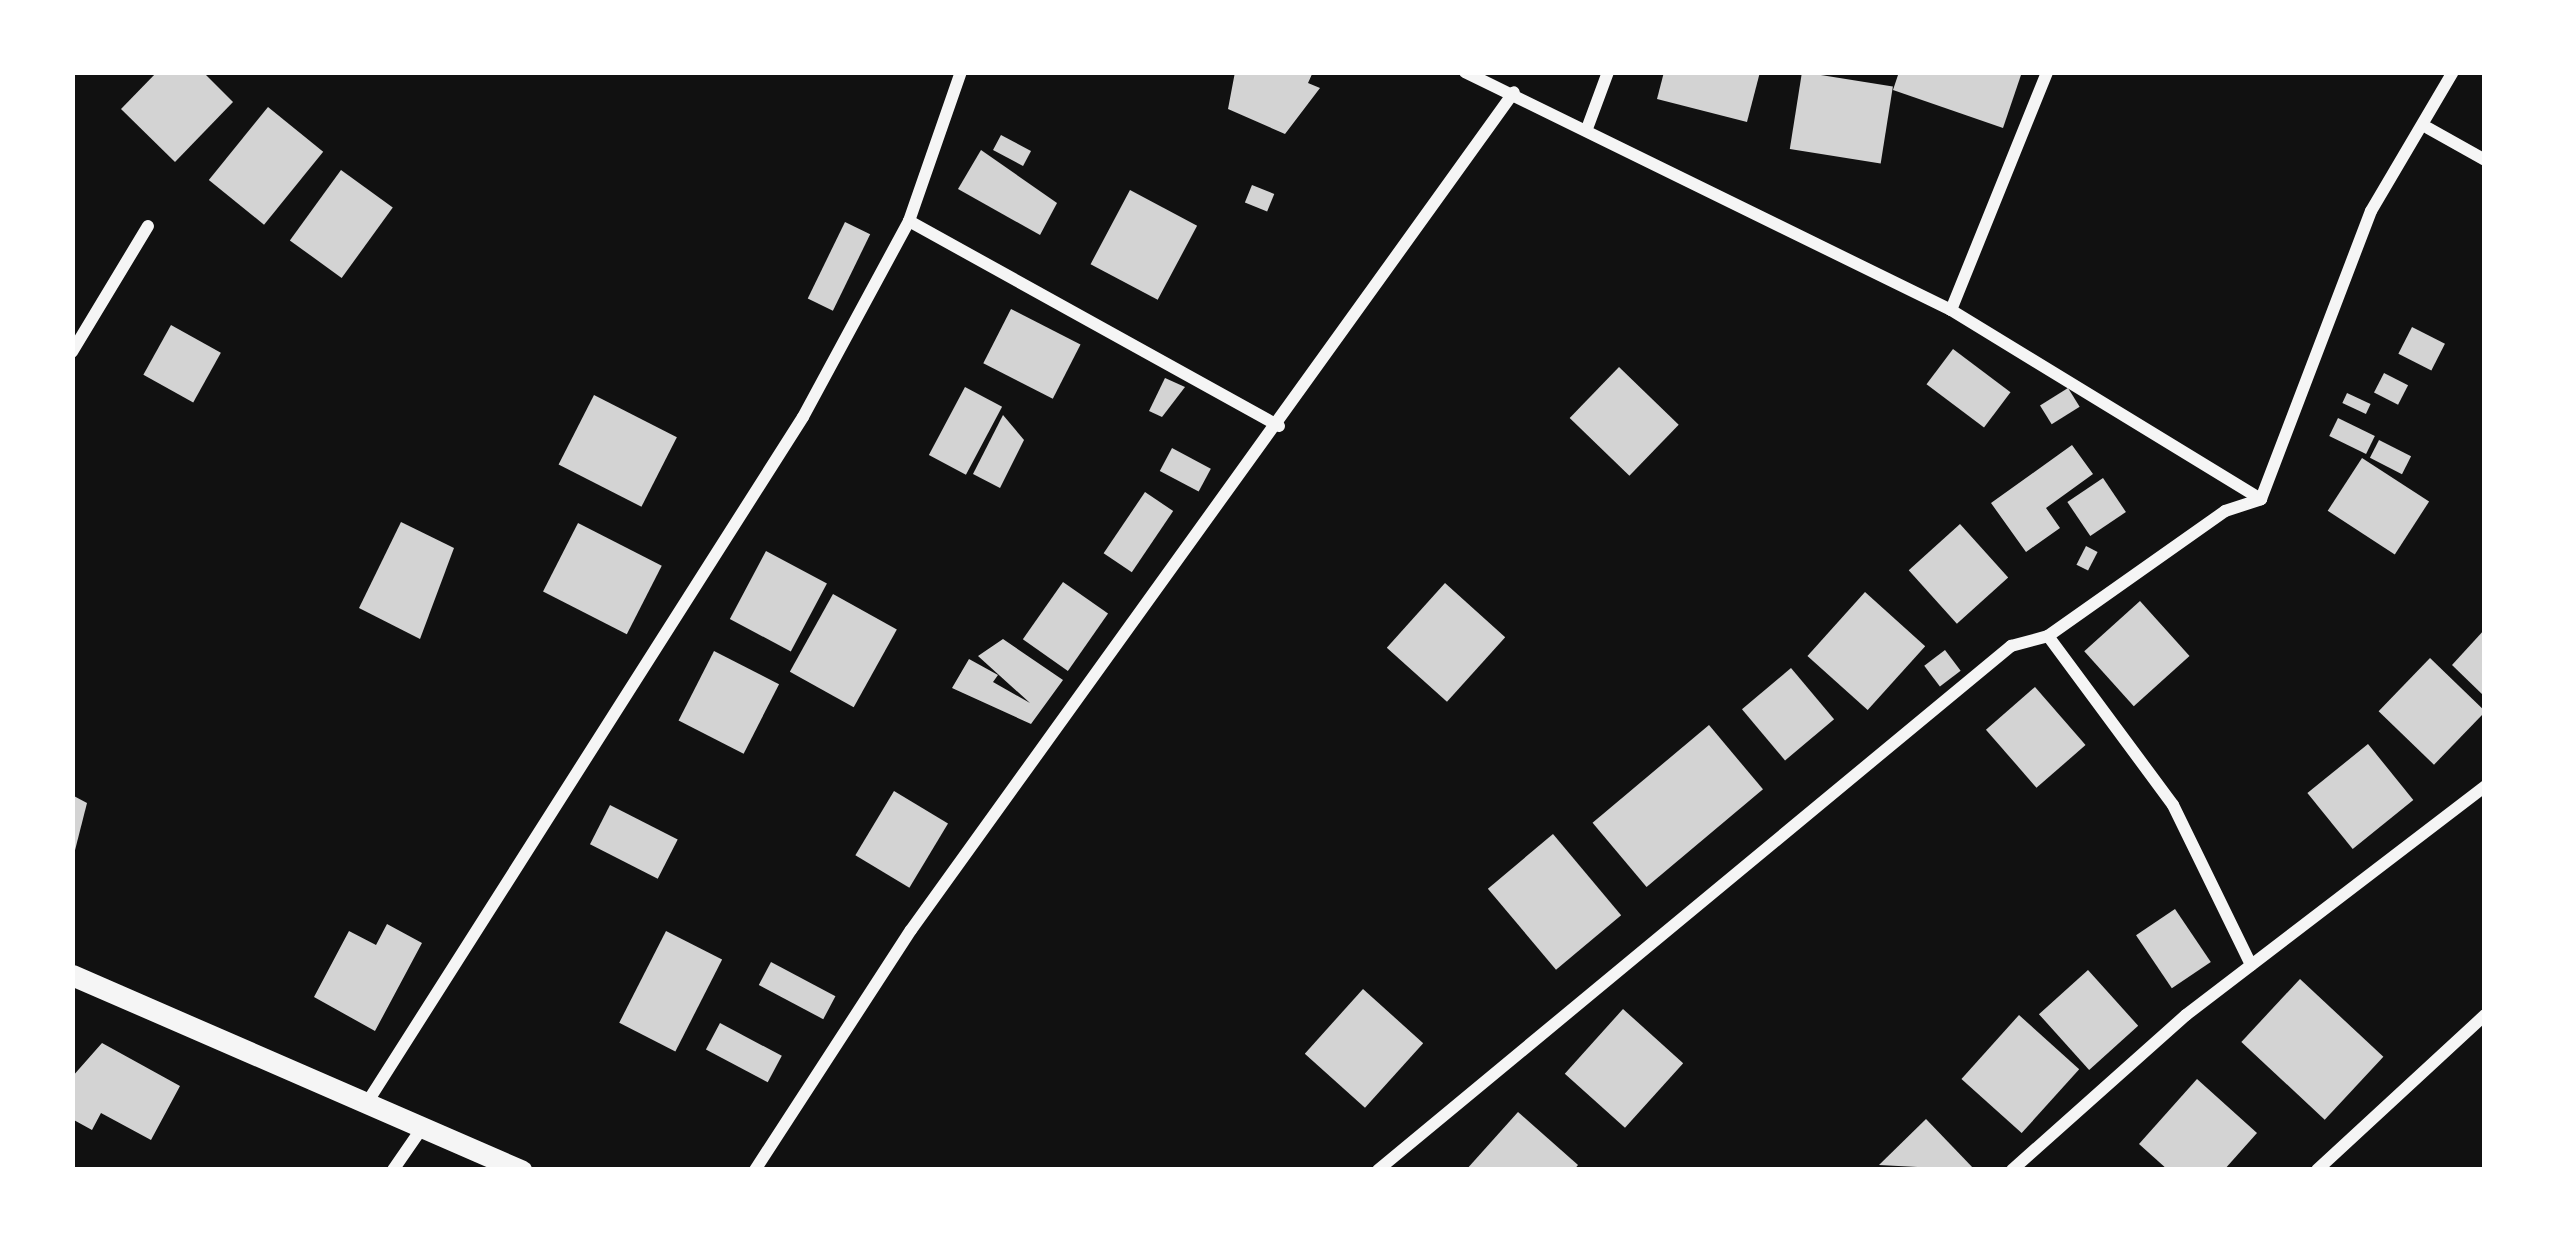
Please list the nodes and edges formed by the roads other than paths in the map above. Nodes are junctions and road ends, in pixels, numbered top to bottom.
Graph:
1 (961, 72) edge
2 (1465, 72) edge
3 (1608, 72) edge
4 (2047, 72) edge
5 (2453, 72) edge
6 (1514, 92) junction
7 (1588, 126) junction
8 (2428, 128) junction
9 (2485, 160) edge
10 (909, 221) junction
11 (148, 226) dead end
12 (1951, 310) junction
13 (72, 352) edge
14 (1279, 426) junction
15 (2261, 499) junction
16 (2048, 636) junction
17 (2485, 785) edge
18 (2251, 965) junction
19 (72, 975) edge
20 (2485, 1015) edge
21 (370, 1098) junction
22 (424, 1124) junction
23 (393, 1170) edge
24 (520, 1170) edge
25 (755, 1170) edge
26 (1378, 1170) edge
27 (2012, 1170) edge
28 (2317, 1170) edge

1 - 10 street
2 - 6 street
3 - 7 street
4 - 12 street
5 - 8 street
6 - 7 street
6 - 14 street
7 - 12 street
8 - 9 street
8 - 15 street
10 - 14 street
10 - 21 street
11 - 13 street
12 - 15 street
14 - 25 street
15 - 16 street
16 - 18 street
16 - 26 street
17 - 18 street
18 - 27 street
19 - 21 street
20 - 28 street
21 - 22 street
22 - 23 street
22 - 24 street

